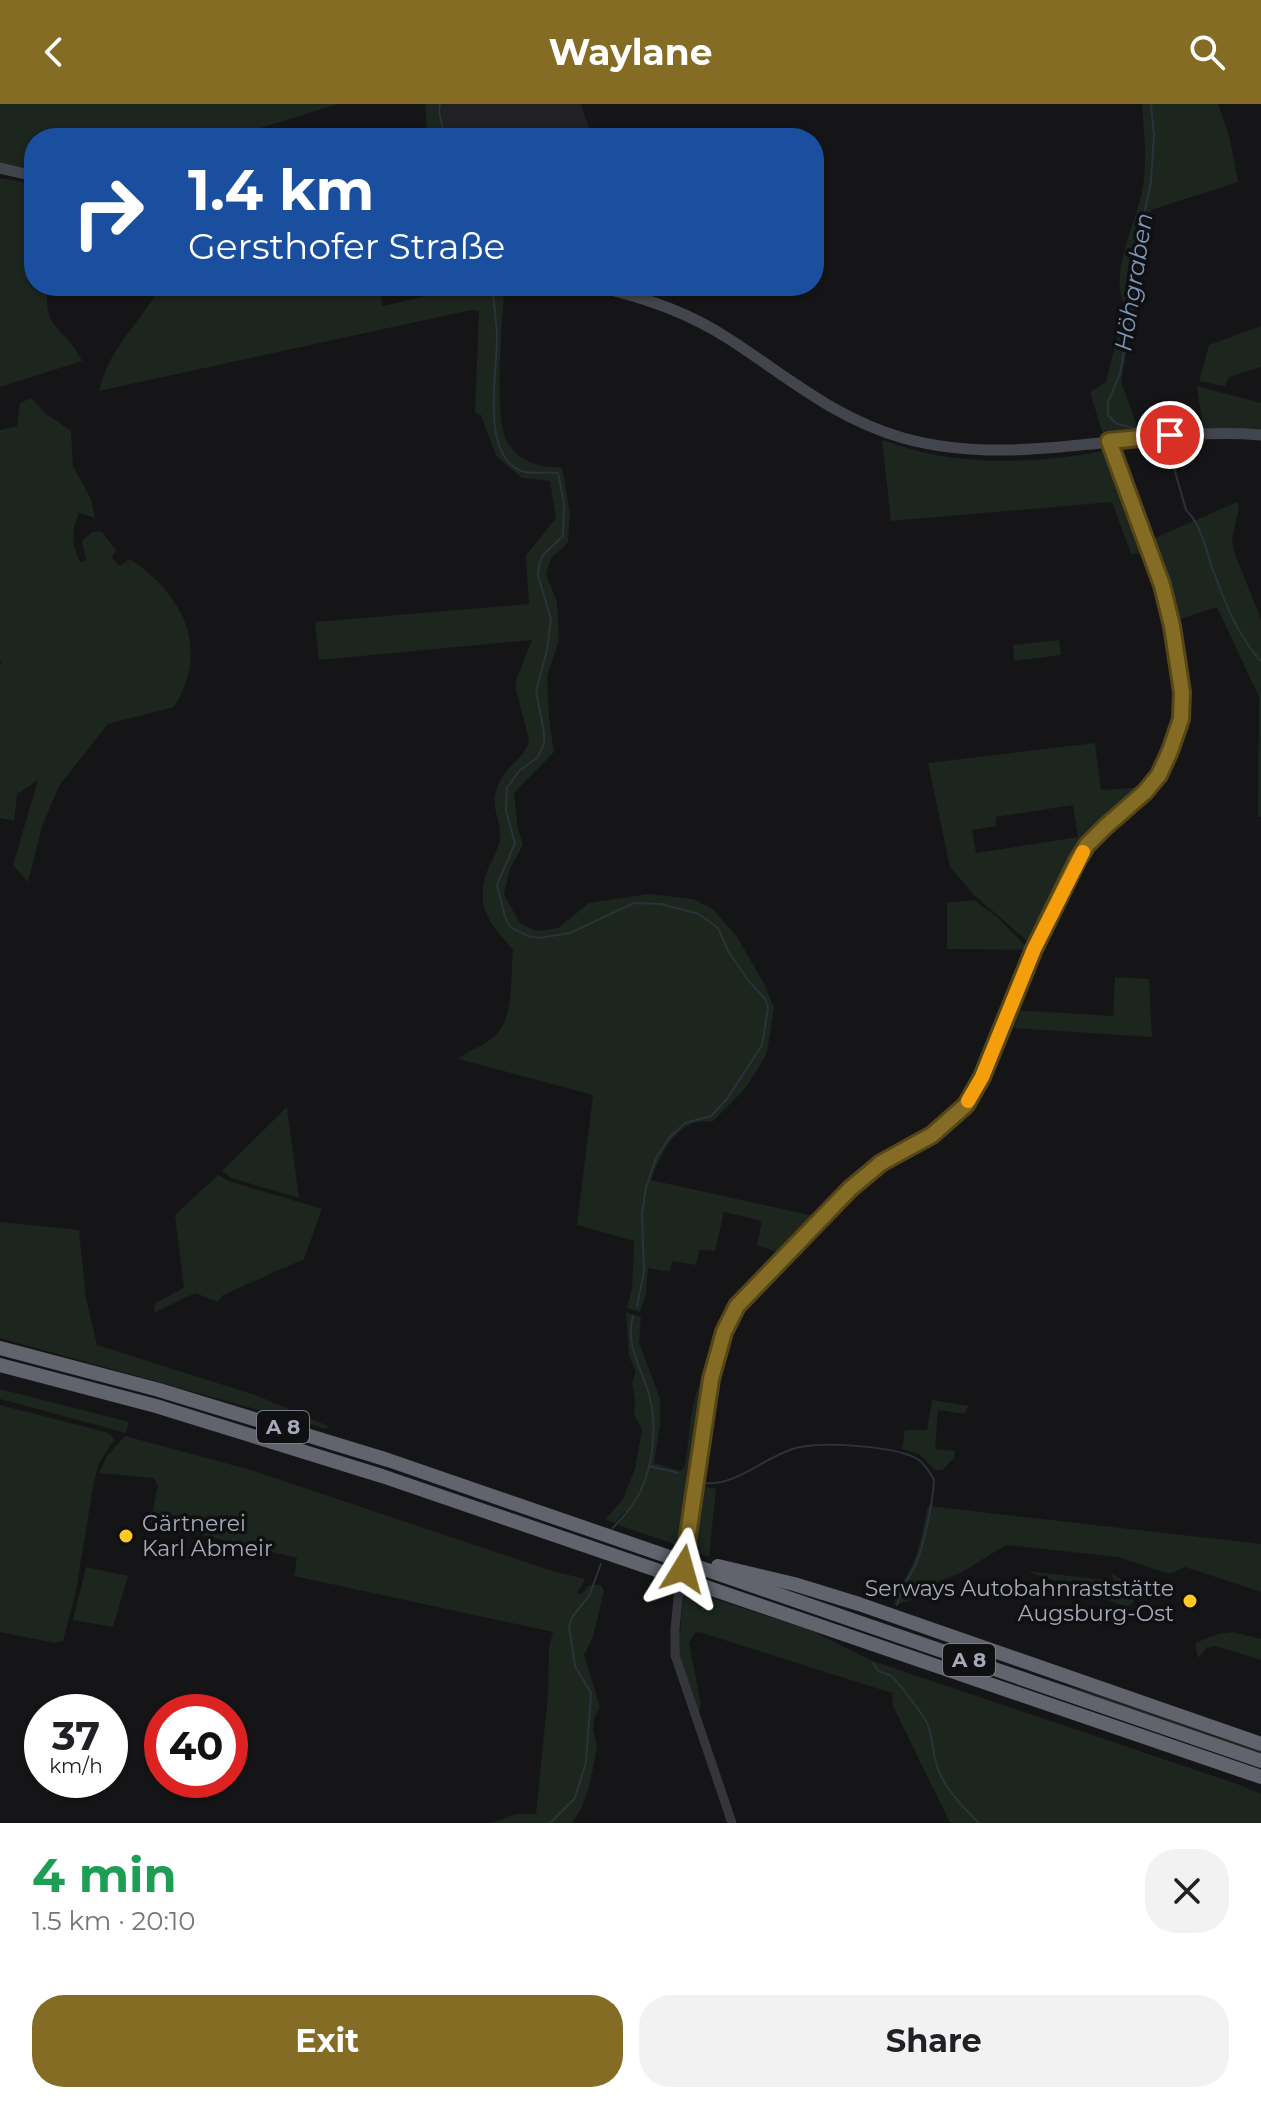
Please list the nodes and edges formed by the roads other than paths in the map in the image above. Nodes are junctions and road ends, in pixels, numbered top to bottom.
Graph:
1 (0, 168) edge
2 (24, 174) edge
3 (636, 296) edge
4 (1261, 435) edge
5 (1109, 441) junction
6 (0, 1348) edge
7 (0, 1365) edge
8 (678, 1560) junction
9 (859, 1604) junction
10 (905, 1609) dead end
11 (1165, 1744) junction
12 (1261, 1744) edge
13 (1261, 1761) edge
14 (1261, 1777) edge
15 (1261, 1787) edge
16 (732, 1823) edge

1 - 2 main road
3 - 5 main road
4 - 5 main road
5 - 16 street, bridge
6 - 8 highway, A 8
7 - 11 highway, A 8
8 - 9 highway
8 - 13 highway, A 8
9 - 10 highway
9 - 12 highway
11 - 14 highway, A 8
11 - 15 highway

